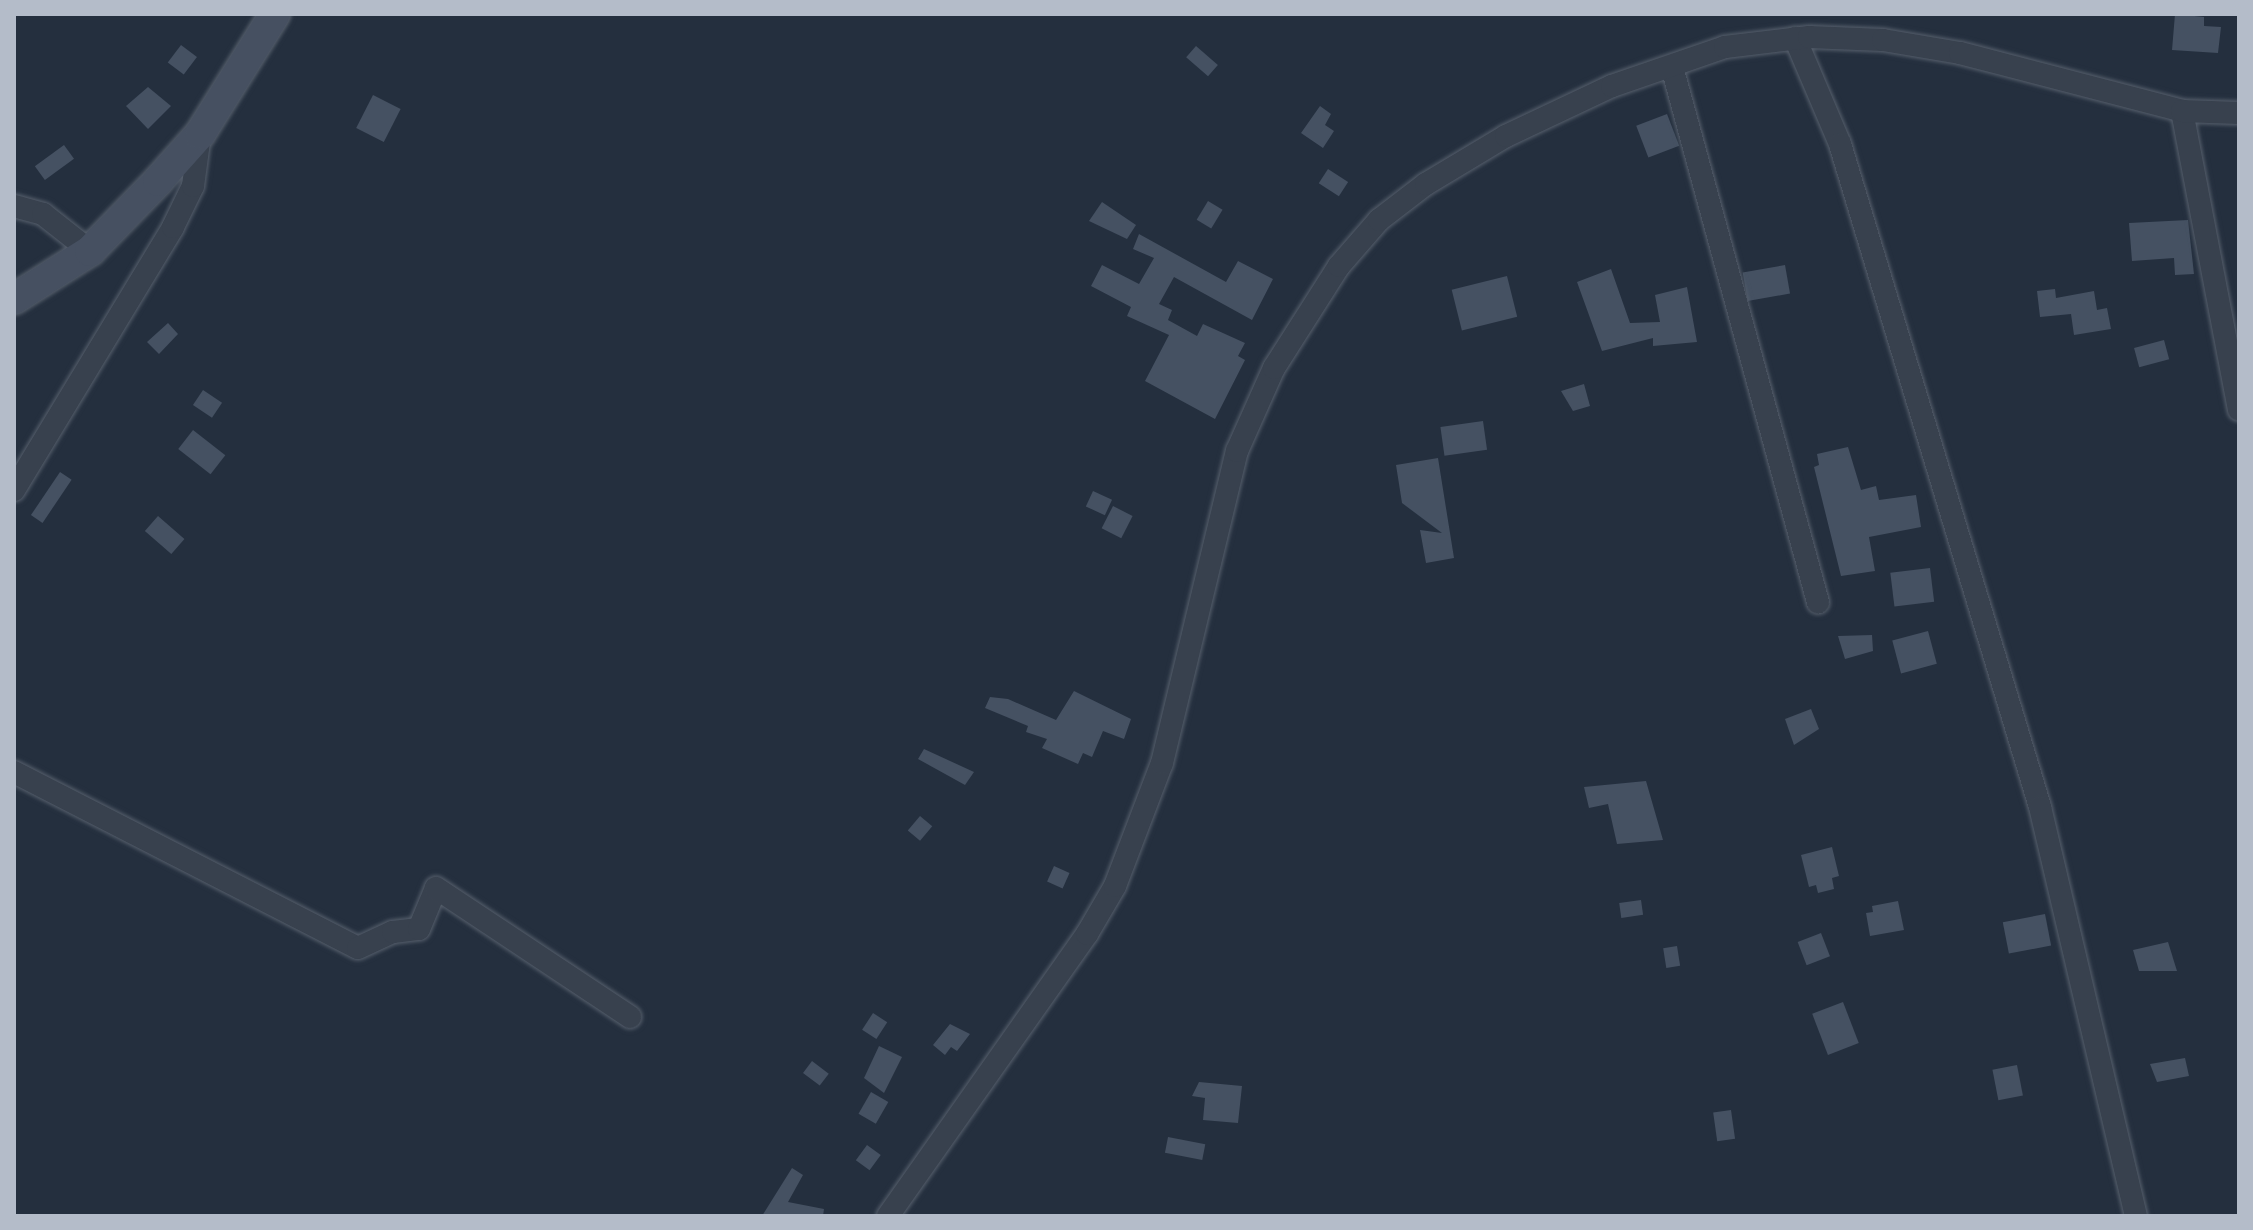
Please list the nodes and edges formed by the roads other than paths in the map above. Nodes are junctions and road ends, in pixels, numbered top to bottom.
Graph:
1 (275, 14) edge
2 (1795, 38) junction
3 (1672, 67) junction
4 (2182, 111) junction
5 (2239, 113) edge
6 (200, 134) junction
7 (14, 206) edge
8 (90, 251) junction
9 (14, 299) edge
10 (2239, 410) edge
11 (14, 490) edge
12 (1818, 602) dead end
13 (14, 772) edge
14 (630, 1017) dead end
15 (888, 1216) edge
16 (2136, 1216) edge

1 - 6 main road
2 - 3 street
2 - 4 street
2 - 16 street
3 - 12 street
3 - 15 street
4 - 5 street
4 - 10 street
6 - 8 main road
6 - 11 street
7 - 8 street
8 - 9 main road
13 - 14 street

